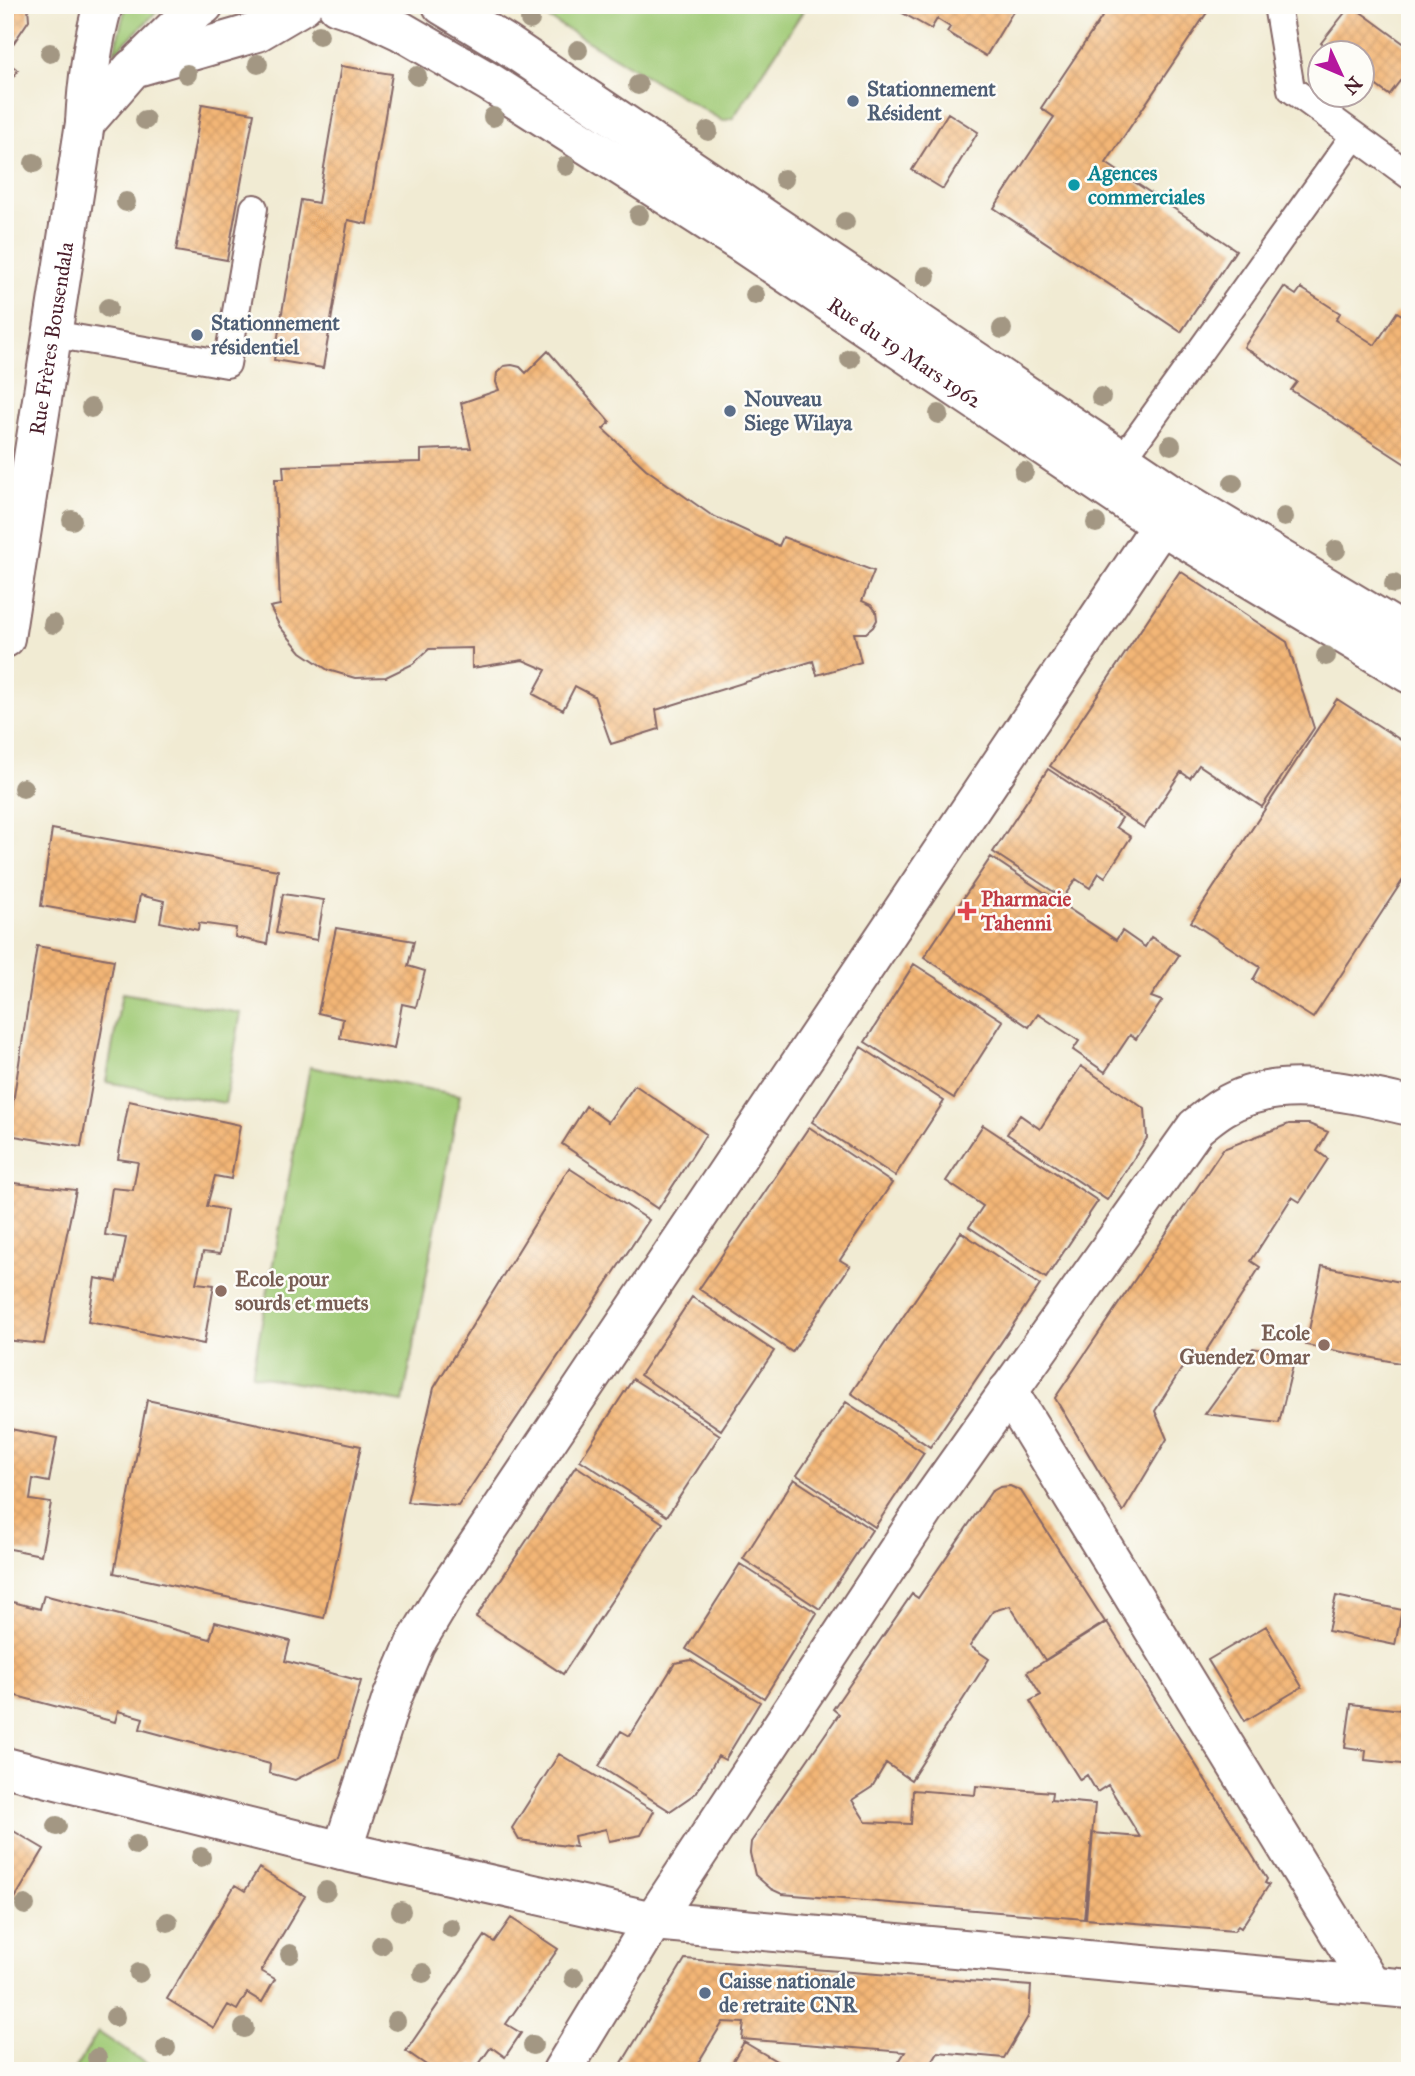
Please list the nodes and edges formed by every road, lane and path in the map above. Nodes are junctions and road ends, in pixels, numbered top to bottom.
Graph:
1 (103, 5) edge
2 (204, 5) edge
3 (303, 5) edge
4 (337, 5) edge
5 (442, 5) edge
6 (478, 5) edge
7 (1277, 5) edge
8 (506, 44) junction
9 (133, 68) junction
10 (85, 122) junction
11 (1354, 136) junction
12 (1410, 176) edge
13 (254, 208) dead end
14 (52, 334) junction
15 (1122, 460) junction
16 (1161, 525) junction
17 (1410, 637) edge
18 (5, 638) edge
19 (1410, 674) edge
20 (1410, 1106) edge
21 (1009, 1391) junction
22 (5, 1767) edge
23 (342, 1851) junction
24 (653, 1921) junction
25 (1371, 1985) junction
26 (1410, 1989) edge
27 (562, 2071) edge

1 - 10 street, Rue Frères Bousendala
2 - 9 street
3 - 9 street
4 - 16 street, Rue du 19 Mars 1962
5 - 8 street, Rue du 19 Mars 1962
6 - 8 street
7 - 11 lane
8 - 15 street, Rue du 19 Mars 1962
9 - 10 street
10 - 14 street, Rue Frères Bousendala
11 - 12 lane
11 - 15 lane
13 - 14 lane
14 - 18 street, Rue Frères Bousendala
15 - 17 street, Rue du 19 Mars 1962
16 - 19 street, Rue du 19 Mars 1962
16 - 23 street
20 - 21 street
21 - 24 street
21 - 25 street
22 - 23 street
23 - 24 street
24 - 25 street
24 - 27 street
25 - 26 street

